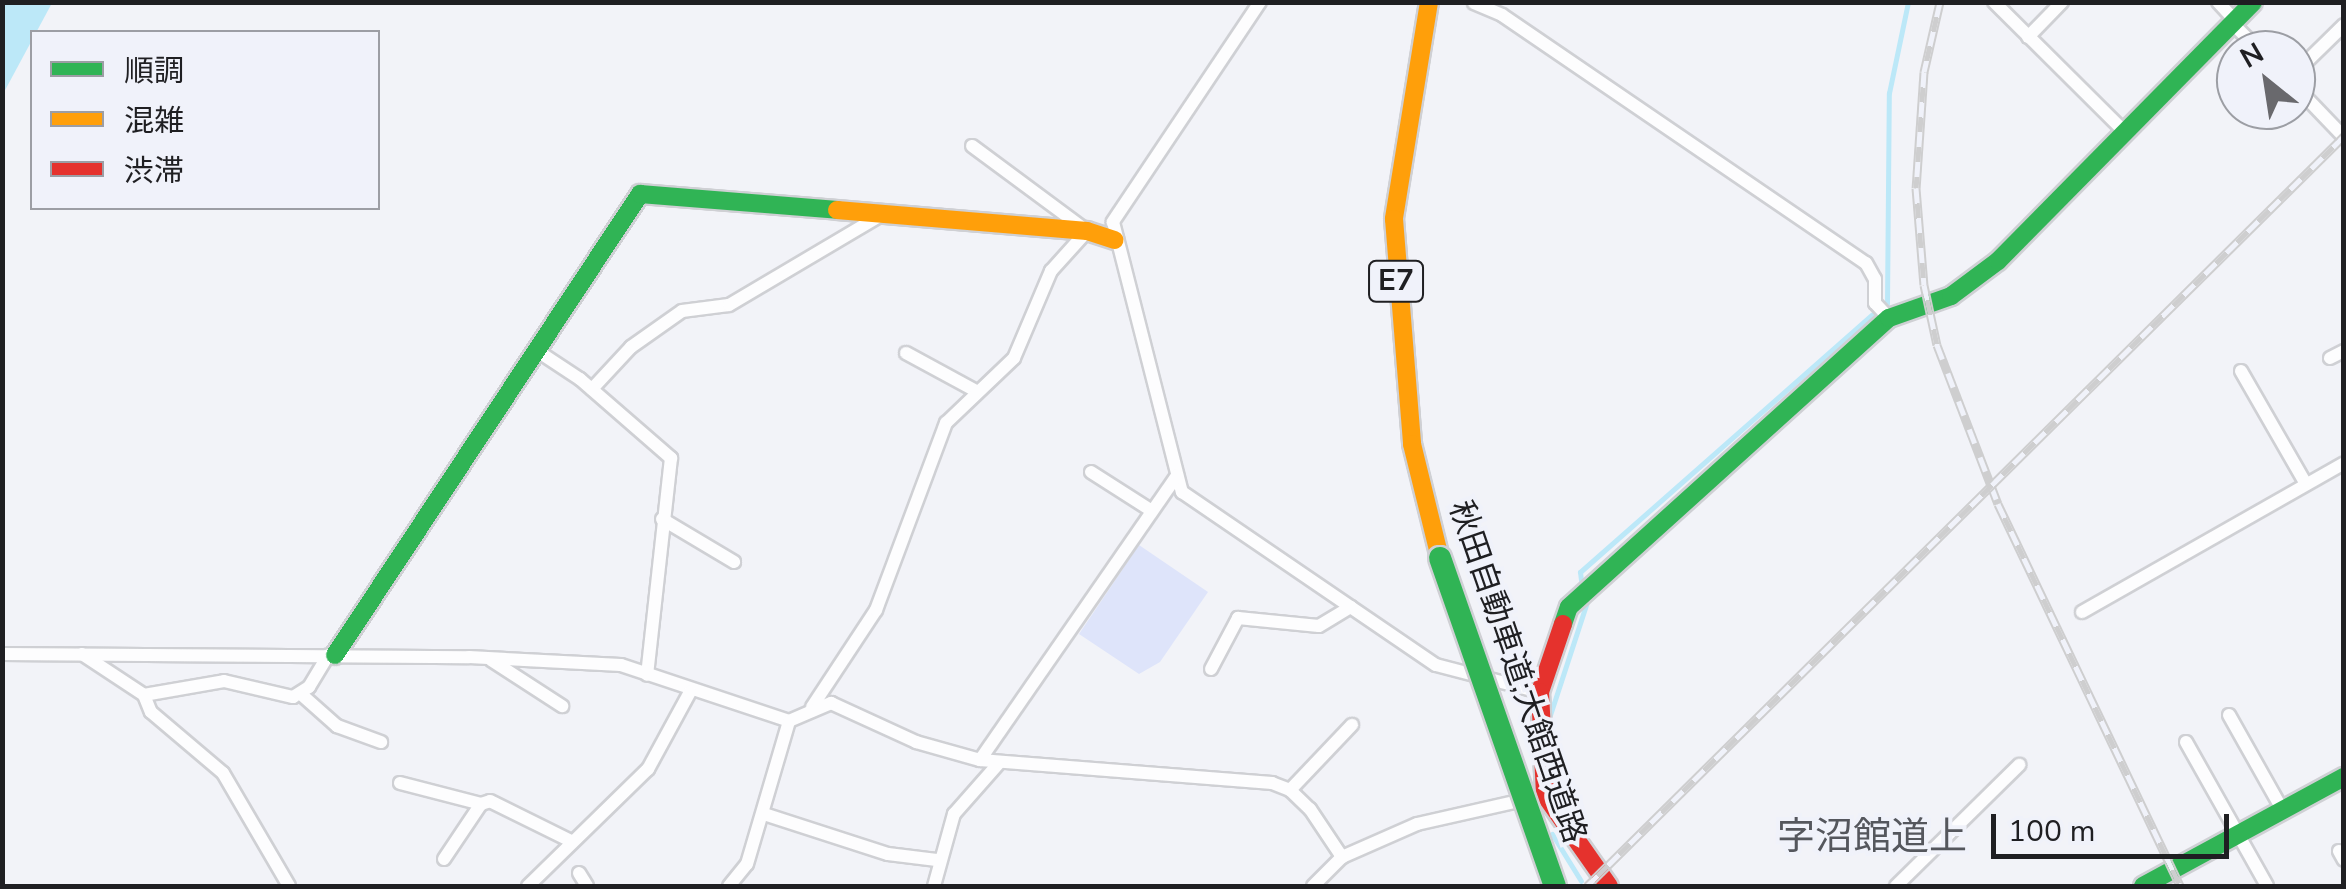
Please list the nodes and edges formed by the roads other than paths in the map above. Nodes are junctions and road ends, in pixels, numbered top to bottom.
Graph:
1 (1260, 2) edge
2 (1429, 2) edge
3 (1994, 2) edge
4 (2062, 2) edge
5 (2218, 2) edge
6 (2253, 2) edge
7 (1474, 3) edge
8 (1502, 8) edge
9 (2234, 22) junction
10 (2344, 25) edge
11 (2241, 30) edge
12 (2028, 36) junction
13 (2316, 52) edge
14 (2316, 108) edge
15 (2124, 131) junction
16 (2344, 137) edge
17 (972, 146) dead end
18 (878, 217) junction
19 (1087, 230) junction
20 (1114, 240) junction
21 (1889, 318) junction
22 (536, 350) junction
23 (2344, 351) edge
24 (906, 353) dead end
25 (2330, 358) dead end
26 (2241, 371) dead end
27 (592, 389) junction
28 (976, 390) junction
29 (2344, 463) edge
30 (1091, 472) dead end
31 (1177, 476) junction
32 (2306, 484) junction
33 (1152, 511) junction
34 (662, 519) junction
35 (734, 562) dead end
36 (1351, 606) junction
37 (2082, 612) dead end
38 (4, 653) edge
39 (80, 653) junction
40 (332, 655) junction
41 (489, 658) junction
42 (1211, 669) dead end
43 (647, 675) junction
44 (690, 692) junction
45 (1540, 692) junction
46 (144, 695) junction
47 (302, 695) junction
48 (562, 706) dead end
49 (810, 709) junction
50 (2230, 715) dead end
51 (790, 721) junction
52 (1352, 726) dead end
53 (381, 742) dead end
54 (2186, 742) dead end
55 (980, 760) junction
56 (999, 763) junction
57 (2019, 765) dead end
58 (2344, 777) edge
59 (400, 783) dead end
60 (1290, 790) junction
61 (1546, 795) junction
62 (481, 804) junction
63 (2283, 811) junction
64 (764, 814) junction
65 (2238, 836) junction
66 (571, 841) junction
67 (1342, 858) junction
68 (444, 859) dead end
69 (937, 860) junction
70 (579, 873) dead end
71 (289, 886) edge
72 (528, 886) edge
73 (587, 886) edge
74 (730, 886) edge
75 (934, 886) edge
76 (1313, 886) edge
77 (1555, 886) edge
78 (1609, 886) edge
79 (1896, 886) edge
80 (2143, 886) edge
81 (2267, 886) edge

1 - 20 street
2 - 77 main road, 秋田自動車道;大館西道路 / E7, bridge
3 - 12 street
4 - 12 street
5 - 9 street
6 - 9 main road
7 - 8 street
8 - 21 street
9 - 11 street
9 - 15 main road
10 - 13 street
12 - 15 street
14 - 16 street
15 - 21 main road
17 - 19 street
18 - 19 main road
18 - 22 main road
18 - 27 street
19 - 20 main road
19 - 28 street
20 - 31 street
21 - 45 main road
22 - 27 street
22 - 40 main road
23 - 25 street
24 - 28 street
26 - 32 street
27 - 34 street
28 - 49 street
29 - 32 street
30 - 33 street
31 - 33 street
31 - 36 street
32 - 37 street
33 - 55 street
34 - 35 street
34 - 43 street
36 - 42 street
36 - 45 street
38 - 39 street
39 - 40 street
39 - 46 street
40 - 41 street
40 - 47 street
41 - 43 street
41 - 48 street
43 - 44 street
44 - 51 street
44 - 66 street
45 - 61 main road
46 - 47 street
46 - 71 street
47 - 53 street
49 - 51 street
49 - 55 street
50 - 63 street
51 - 64 street
52 - 60 street
54 - 65 street
55 - 56 street
56 - 60 street
56 - 69 street
57 - 79 street
58 - 63 main road
59 - 62 street
60 - 67 street
61 - 67 street
61 - 78 main road
62 - 66 street
62 - 68 street
63 - 65 main road
64 - 69 street
64 - 74 street
65 - 80 main road
65 - 81 street
66 - 72 street
67 - 76 street
69 - 75 street
70 - 73 street

